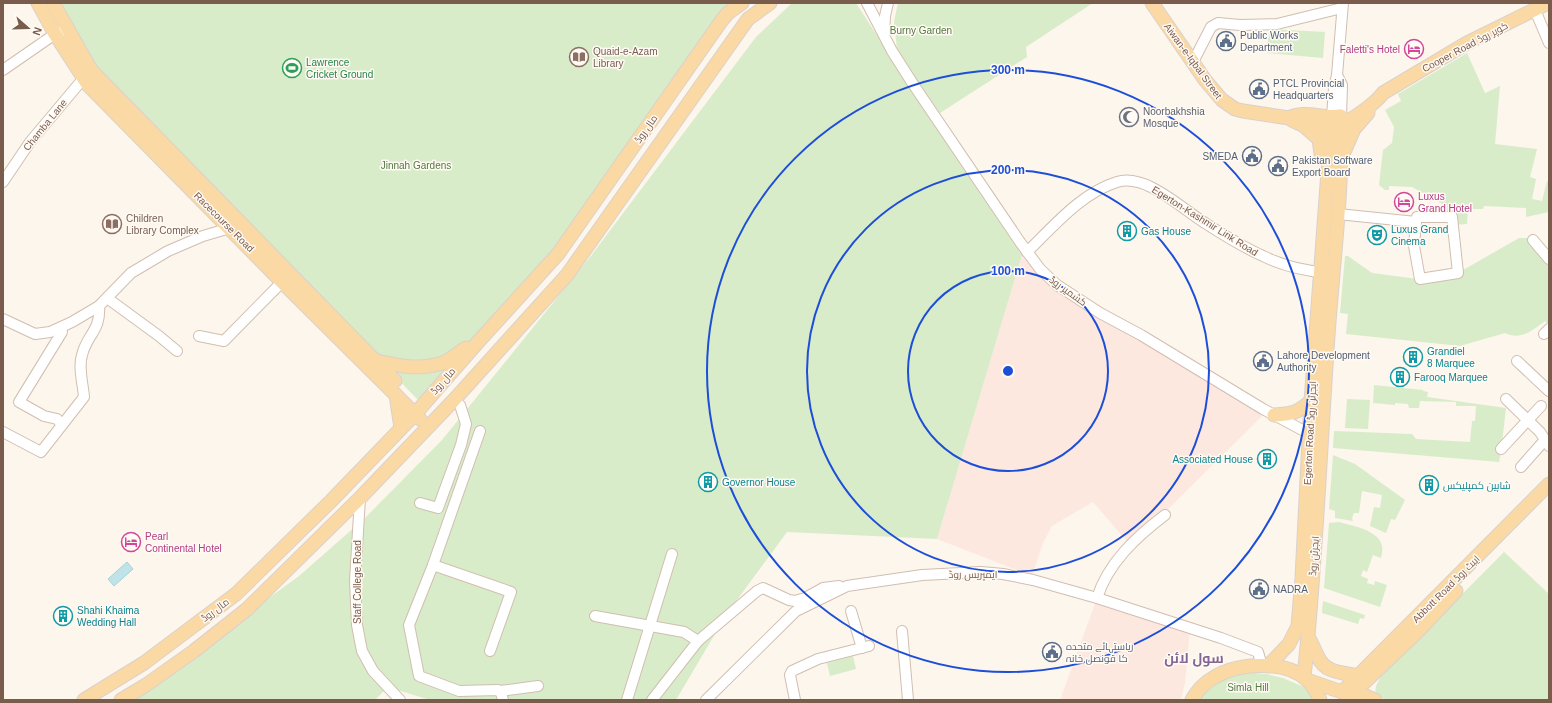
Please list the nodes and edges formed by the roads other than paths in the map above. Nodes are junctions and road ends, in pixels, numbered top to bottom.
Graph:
1 (38, 3) edge
2 (53, 3) edge
3 (742, 3) edge
4 (770, 3) edge
5 (867, 3) edge
6 (888, 3) edge
7 (1152, 3) edge
8 (1548, 3) edge
9 (1343, 6) edge
10 (1535, 10) junction
11 (68, 29) junction
12 (55, 34) junction
13 (884, 34) junction
14 (1549, 43) edge
15 (1193, 62) junction
16 (3, 70) edge
17 (87, 74) junction
18 (1383, 93) junction
19 (1372, 104) junction
20 (1289, 118) junction
21 (1336, 121) junction
22 (1303, 125) junction
23 (1334, 164) junction
24 (3, 182) edge
25 (1338, 214) junction
26 (1416, 222) junction
27 (230, 228) junction
28 (1533, 240) dead end
29 (1027, 252) junction
30 (1549, 259) edge
31 (1320, 272) junction
32 (1334, 273) junction
33 (282, 282) junction
34 (106, 298) junction
35 (99, 306) junction
36 (3, 319) edge
37 (60, 328) junction
38 (199, 336) dead end
39 (478, 342) junction
40 (177, 351) dead end
41 (373, 360) junction
42 (1517, 360) dead end
43 (1549, 391) edge
44 (396, 395) junction
45 (1506, 399) dead end
46 (454, 400) junction
47 (1311, 401) junction
48 (1541, 406) dead end
49 (418, 411) junction
50 (1274, 415) junction
51 (1528, 420) junction
52 (62, 424) junction
53 (431, 424) junction
54 (401, 428) junction
55 (480, 431) dead end
56 (3, 432) edge
57 (1316, 434) junction
58 (1547, 443) edge
59 (1501, 448) dead end
60 (1521, 467) dead end
61 (1548, 490) edge
62 (360, 498) junction
63 (420, 503) dead end
64 (1165, 515) dead end
65 (1498, 542) junction
66 (672, 554) dead end
67 (433, 565) junction
68 (847, 586) junction
69 (1097, 598) junction
70 (851, 611) dead end
71 (596, 616) dead end
72 (651, 626) junction
73 (902, 632) dead end
74 (1308, 637) junction
75 (698, 641) junction
76 (490, 651) dead end
77 (1265, 666) junction
78 (1377, 671) junction
79 (1305, 679) junction
80 (538, 686) dead end
81 (1356, 691) edge
82 (501, 696) edge
83 (84, 700) edge
84 (121, 700) edge
85 (400, 700) edge
86 (627, 700) edge
87 (652, 700) edge
88 (706, 700) edge
89 (795, 700) edge
90 (908, 700) edge
91 (1192, 700) edge
92 (1320, 700) edge
93 (1378, 700) edge

1 - 12 main road, Racecourse Road
2 - 11 main road, Racecourse Road
3 - 39 main road, مال روڈ
4 - 46 main road, مال روڈ
5 - 13 street, کشمیر روڈ
6 - 13 street, کشمیر روڈ
7 - 15 main road, Aiwan-e-Iqbal Street
8 - 10 main road, Cooper Road کوپر روڈ
9 - 15 street
9 - 21 street
10 - 14 street
10 - 18 main road, Cooper Road کوپر روڈ
11 - 12 street
11 - 17 main road, Racecourse Road
12 - 16 street
12 - 17 main road, Racecourse Road
13 - 29 street, کشمیر روڈ
15 - 20 main road, Aiwan-e-Iqbal Street
17 - 24 street, Chamba Lane
17 - 27 main road, Racecourse Road
17 - 41 main road, Racecourse Road
18 - 19 main road, Cooper Road کوپر روڈ
18 - 21 main road, Cooper Road کوپر روڈ
19 - 21 main road, Cooper Road کوپر روڈ
19 - 23 main road
20 - 21 main road, Aiwan-e-Iqbal Street
20 - 22 main road, Aiwan-e-Iqbal Street
21 - 22 main road, Aiwan-e-Iqbal Street
21 - 23 main road, Egerton Road ایجرٹن روڈ
22 - 23 main road
23 - 25 main road, Egerton Road ایجرٹن روڈ
23 - 31 main road, Egerton Road ایجرٹن روڈ
25 - 26 street
25 - 32 main road, Egerton Road ایجرٹن روڈ
26 - 26 street
27 - 33 main road, Racecourse Road
27 - 34 street
28 - 30 street
29 - 31 street, Egerton-Kashmir Link Road
29 - 50 street, کشمیر روڈ
31 - 32 street, Egerton-Kashmir Link Road
31 - 47 main road, Egerton Road ایجرٹن روڈ
32 - 57 main road, Egerton Road ایجرٹن روڈ
33 - 38 street
33 - 44 main road, Racecourse Road
34 - 35 street
34 - 40 street
35 - 37 street
35 - 52 street
36 - 37 street
37 - 52 street
39 - 41 main road
39 - 49 main road, مال روڈ
41 - 49 main road, Racecourse Road
42 - 43 street
44 - 49 main road, Racecourse Road
44 - 54 main road
45 - 51 street
46 - 53 main road, مال روڈ
46 - 63 street
47 - 50 main road
47 - 57 main road, Egerton Road ایجرٹن روڈ
48 - 51 street
49 - 53 main road, Racecourse Road
49 - 54 main road, مال روڈ
50 - 57 street, کشمیر روڈ
51 - 58 street
51 - 59 street
52 - 56 street
53 - 62 main road, مال روڈ
54 - 83 main road, مال روڈ
55 - 67 street
57 - 74 main road, ایجرٹن روڈ
57 - 77 main road, Egerton Road ایجرٹن روڈ
58 - 60 street
61 - 65 main road, Abbott Road ایبٹ روڈ
62 - 84 main road, مال روڈ
62 - 85 street, Staff College Road
64 - 69 street
65 - 78 main road, Abbott Road ایبٹ روڈ
65 - 81 main road, Abbott Road ایبٹ روڈ
66 - 72 street
67 - 76 street
67 - 82 street
68 - 69 street, ایمپریس روڈ
68 - 75 street
68 - 88 street, ایمپریس روڈ
69 - 77 street, ایمپریس روڈ
70 - 89 street
71 - 72 street
72 - 75 street
72 - 86 street
73 - 90 street
74 - 79 main road, ایجرٹن روڈ
74 - 81 main road
75 - 87 street
77 - 79 main road
77 - 91 main road
78 - 81 main road, Abbott Road ایبٹ روڈ
78 - 93 main road
79 - 81 main road
79 - 92 main road
80 - 82 street

